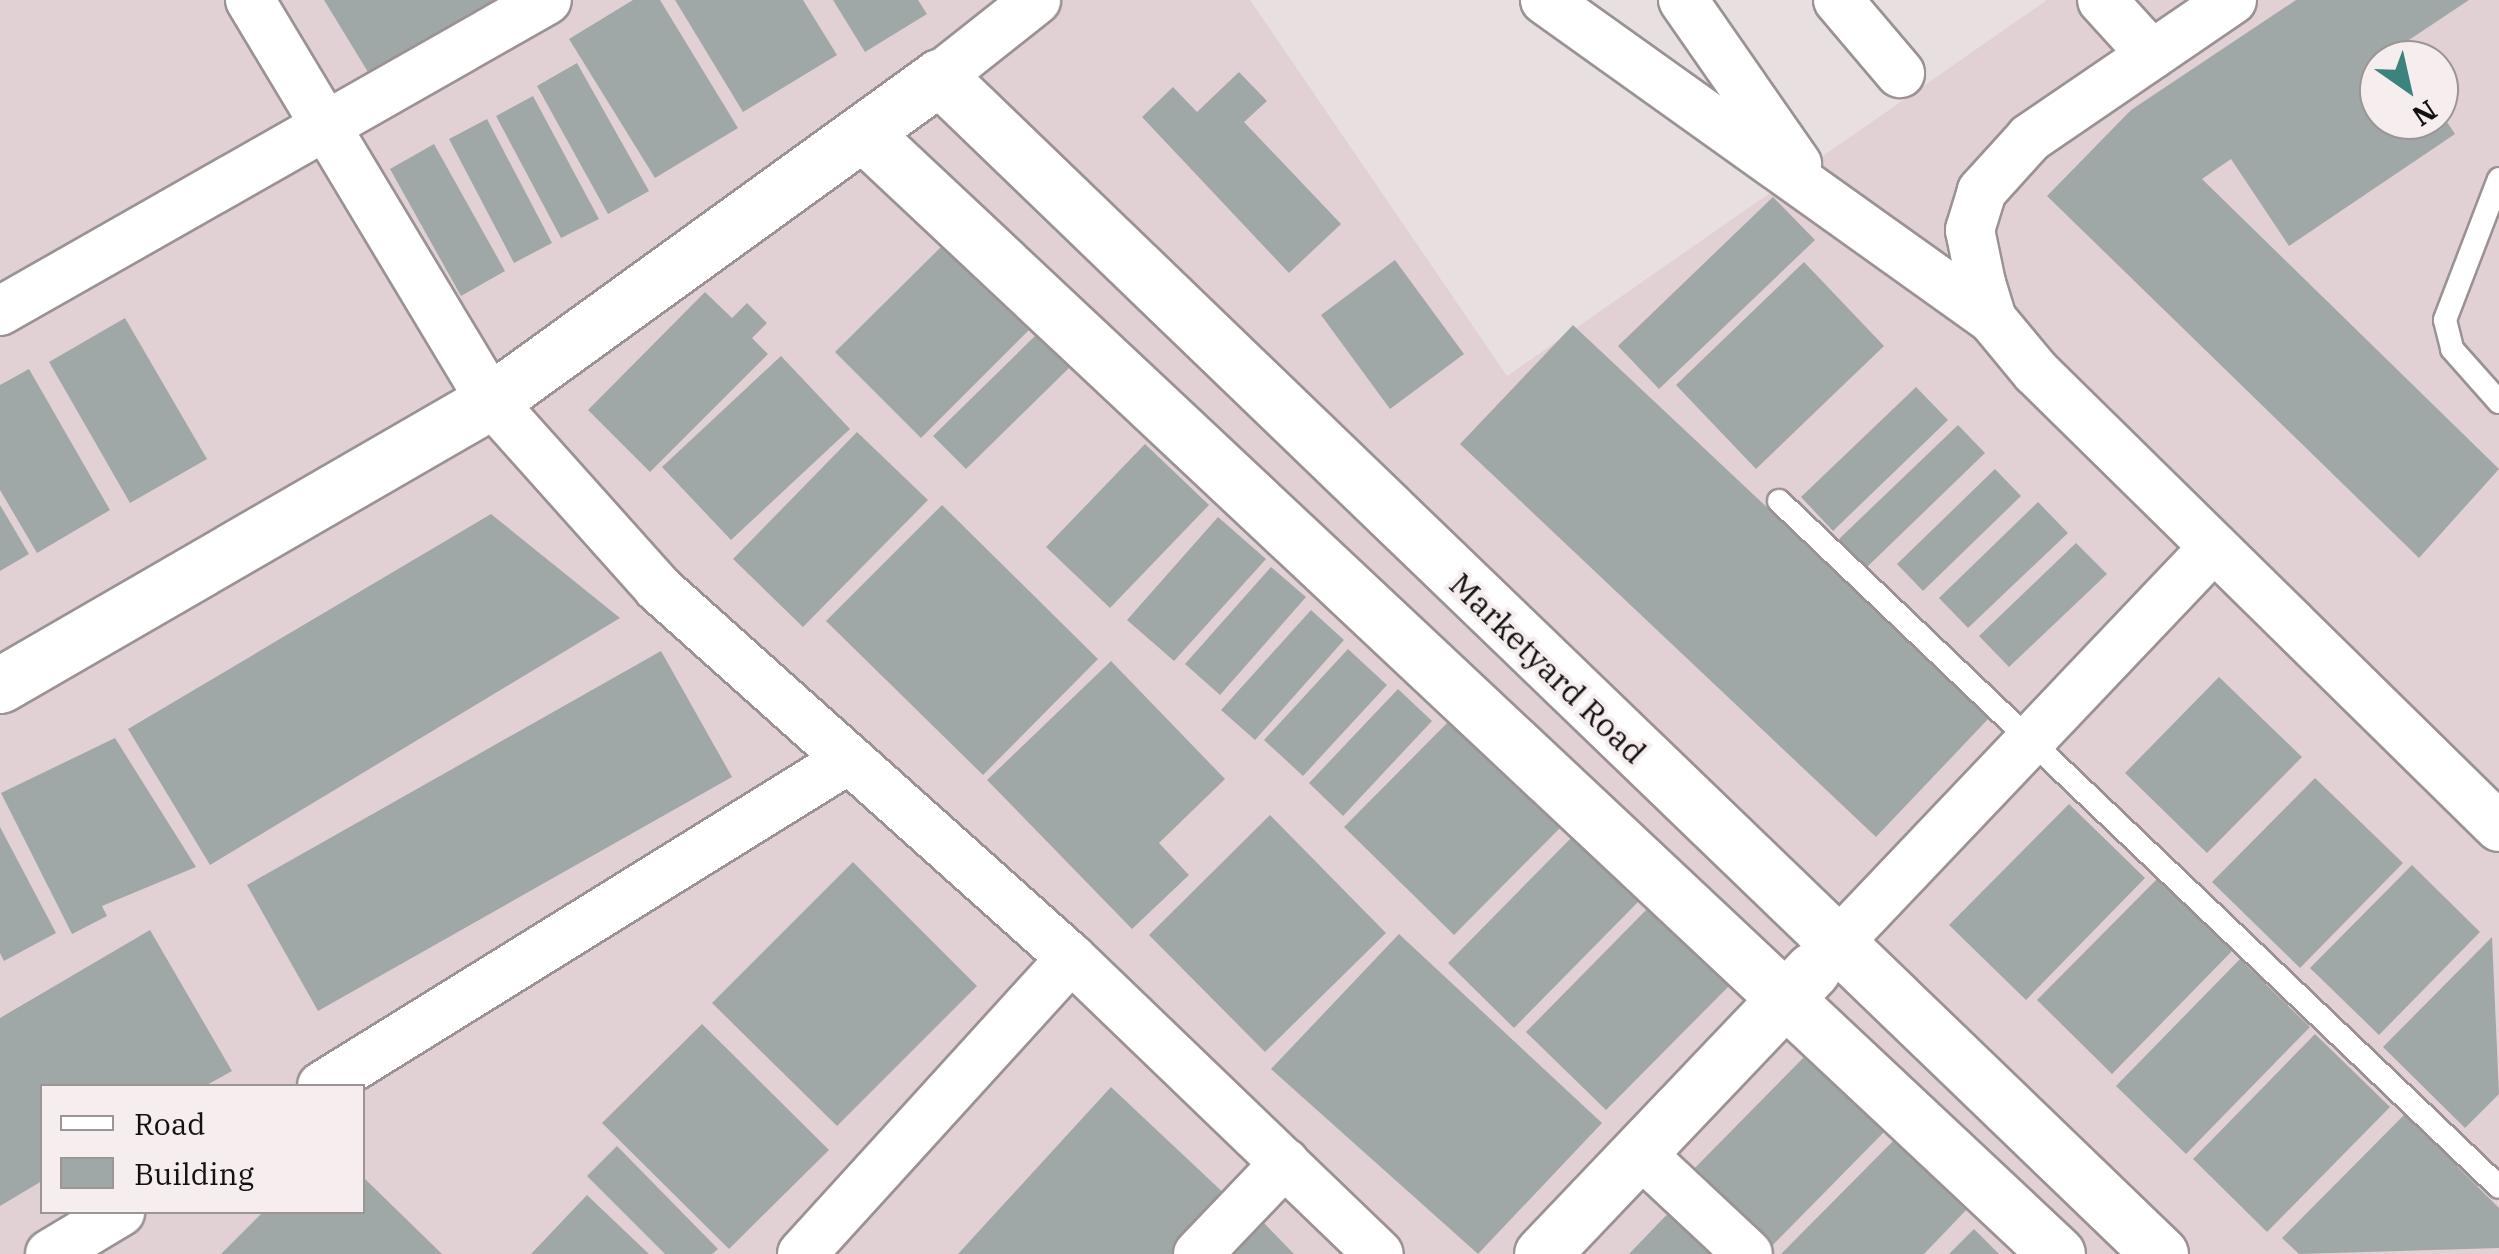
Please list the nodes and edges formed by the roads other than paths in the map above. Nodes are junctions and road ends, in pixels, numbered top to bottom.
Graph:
1 (250, 0) edge
2 (548, 0) edge
3 (1036, 0) edge
4 (1546, 0) edge
5 (1683, 0) edge
6 (1838, 0) edge
7 (2102, 0) edge
8 (2232, 0) edge
9 (2152, 55) junction
10 (1900, 72) dead end
11 (939, 78) junction
12 (327, 126) junction
13 (865, 135) junction
14 (1797, 177) junction
15 (2499, 179) edge
16 (0, 312) edge
17 (1992, 319) junction
18 (492, 401) junction
19 (2499, 402) edge
20 (1779, 501) dead end
21 (2214, 548) junction
22 (0, 685) edge
23 (2034, 736) junction
24 (846, 761) junction
25 (2499, 827) edge
26 (1835, 946) junction
27 (1071, 958) junction
28 (1786, 997) junction
29 (325, 1084) edge
30 (1639, 1152) junction
31 (1284, 1163) junction
32 (2499, 1187) edge
33 (117, 1214) edge
34 (71, 1249) edge
35 (802, 1254) edge
36 (1198, 1254) edge
37 (1379, 1254) edge
38 (1542, 1254) edge
39 (1748, 1254) edge
40 (2056, 1254) edge
41 (2160, 1254) edge

1 - 12 street
2 - 12 street
3 - 11 street
4 - 14 street
5 - 14 street
6 - 10 street
7 - 9 street
8 - 9 street
9 - 17 street
11 - 13 street
11 - 26 street, Marketyard Road
12 - 16 street
12 - 18 street
13 - 18 street
13 - 28 street
14 - 17 street
15 - 19 lane
17 - 21 street
18 - 22 street
18 - 24 street
20 - 23 lane
21 - 23 street
21 - 25 street
23 - 26 street
23 - 32 lane
24 - 27 street
24 - 29 street
26 - 28 street
26 - 41 street, Marketyard Road
27 - 31 street
27 - 35 street
28 - 30 street
28 - 40 street
30 - 38 street
30 - 39 street
31 - 36 street
31 - 37 street
33 - 34 street

